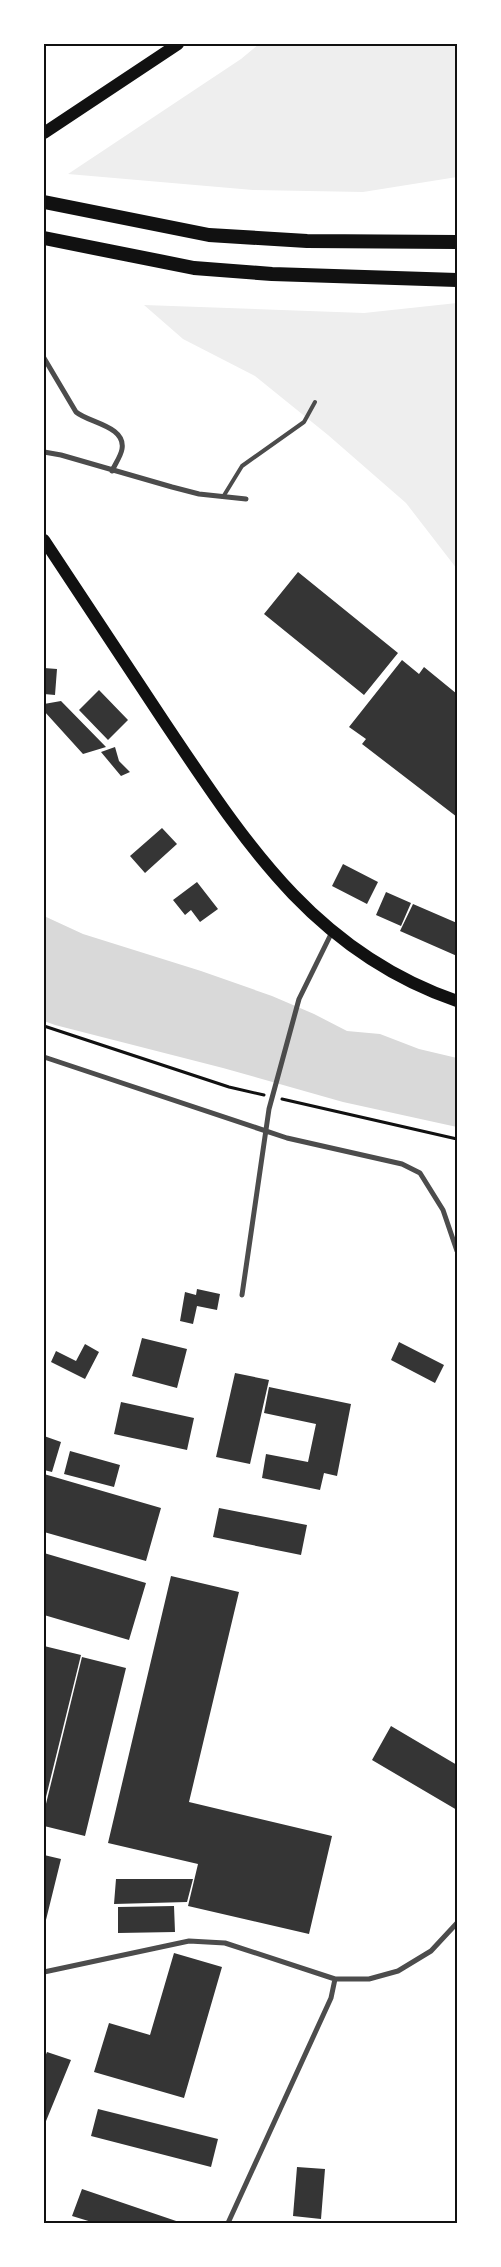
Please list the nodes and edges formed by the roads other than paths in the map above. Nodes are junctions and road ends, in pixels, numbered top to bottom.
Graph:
1 (178, 44) edge
2 (44, 133) edge
3 (44, 202) edge
4 (44, 238) edge
5 (457, 242) edge
6 (457, 280) edge
7 (44, 358) edge
8 (315, 402) dead end
9 (44, 452) edge
10 (112, 471) junction
11 (223, 497) junction
12 (246, 499) dead end
13 (44, 540) edge
14 (332, 932) junction
15 (457, 1001) edge
16 (44, 1057) edge
17 (266, 1131) junction
18 (457, 1251) edge
19 (242, 1295) dead end
20 (457, 1923) edge
21 (44, 1972) edge
22 (335, 1979) junction
23 (228, 2223) edge

1 - 2 main road
3 - 5 highway
4 - 6 highway
7 - 10 street
8 - 11 lane
9 - 10 street
10 - 11 street
11 - 12 street
13 - 14 main road
14 - 15 main road
14 - 17 street
16 - 17 street
17 - 18 street
17 - 19 street
20 - 22 street
21 - 22 street
22 - 23 street

